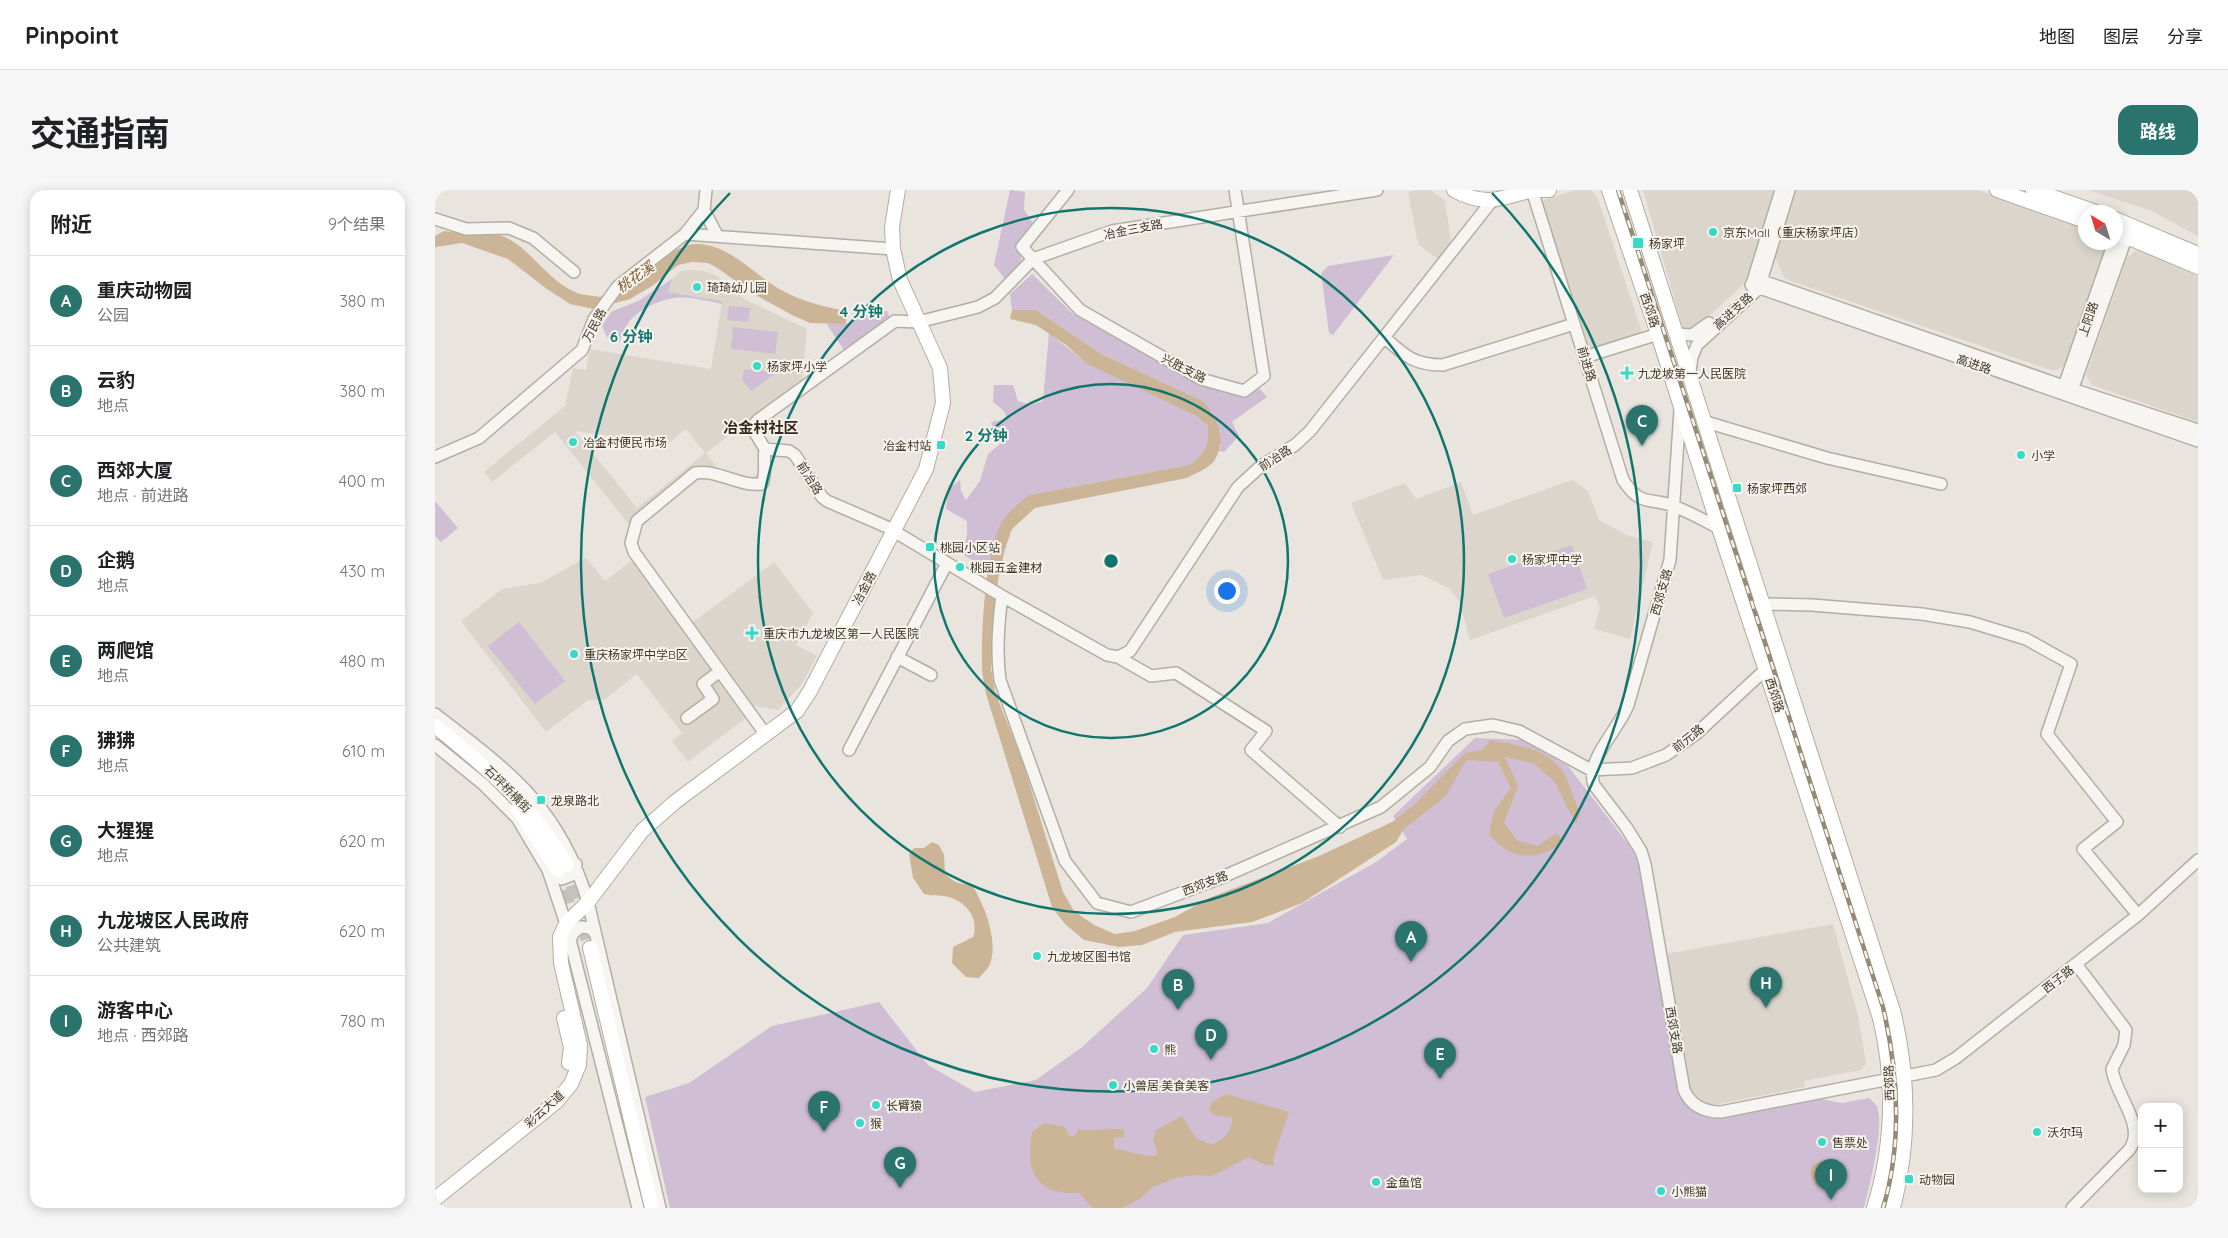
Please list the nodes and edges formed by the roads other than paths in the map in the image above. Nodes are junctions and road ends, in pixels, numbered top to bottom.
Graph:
1 (706, 190) edge
2 (890, 190) edge
3 (898, 190) edge
4 (1068, 190) edge
5 (1235, 190) edge
6 (1377, 190) edge
7 (1454, 190) edge
8 (1532, 190) edge
9 (1549, 190) edge
10 (1609, 190) edge
11 (1630, 190) edge
12 (1781, 190) edge
13 (1789, 190) edge
14 (1997, 190) edge
15 (2033, 190) edge
16 (1491, 202) junction
17 (2078, 206) edge
18 (704, 210) junction
19 (1239, 212) junction
20 (435, 219) edge
21 (2078, 219) edge
22 (2123, 232) edge
23 (2123, 232) edge
24 (685, 234) junction
25 (717, 236) junction
26 (889, 248) junction
27 (2114, 250) edge
28 (2198, 254) edge
29 (1033, 259) junction
30 (1768, 260) junction
31 (2198, 268) edge
32 (574, 272) dead end
33 (1757, 283) junction
34 (1789, 290) junction
35 (914, 322) junction
36 (1574, 324) junction
37 (1659, 334) junction
38 (1677, 334) junction
39 (1384, 337) junction
40 (1585, 357) junction
41 (1690, 372) junction
42 (2067, 392) junction
43 (1680, 400) junction
44 (1706, 422) junction
45 (2198, 430) edge
46 (2198, 441) edge
47 (765, 448) junction
48 (435, 457) edge
49 (1941, 484) dead end
50 (1675, 506) junction
51 (1719, 528) junction
52 (890, 529) junction
53 (947, 563) junction
54 (1002, 596) junction
55 (1763, 604) junction
56 (1745, 609) junction
57 (897, 657) junction
58 (1118, 657) junction
59 (1766, 669) junction
60 (720, 671) junction
61 (931, 675) dead end
62 (435, 714) edge
63 (687, 718) dead end
64 (435, 726) edge
65 (764, 732) junction
66 (435, 736) edge
67 (435, 745) edge
68 (849, 750) dead end
69 (1591, 770) junction
70 (1340, 827) junction
71 (2198, 860) edge
72 (562, 867) junction
73 (587, 897) junction
74 (2138, 915) junction
75 (565, 919) junction
76 (595, 933) junction
77 (570, 941) junction
78 (2076, 964) junction
79 (1906, 1078) junction
80 (1890, 1081) junction
81 (435, 1189) edge
82 (435, 1199) edge
83 (638, 1208) edge
84 (645, 1208) edge
85 (652, 1208) edge
86 (660, 1208) edge
87 (1874, 1208) edge
88 (1893, 1208) edge
89 (2072, 1208) edge

1 - 18 street
2 - 26 main road, 冶金路
3 - 26 main road, 冶金路
4 - 29 street
5 - 19 street, 兴胜支路
6 - 19 street, 冶金三支路
7 - 16 main road
8 - 9 main road
8 - 16 main road
8 - 36 street, 前进路
10 - 37 main road, 西郊路
11 - 38 main road, 西郊路
12 - 33 street, 高进支路
13 - 30 street, 高进支路
14 - 21 main road
15 - 17 main road
16 - 39 street, 前冶路
18 - 24 street, 万民路
18 - 25 street
19 - 29 street, 冶金三支路
19 - 29 street, 兴胜支路
20 - 32 street
22 - 28 main road
23 - 31 main road
24 - 25 street
24 - 48 street, 万民路
25 - 26 street
26 - 35 main road, 冶金路
27 - 42 street
29 - 35 street, 冶金三支路
30 - 33 street, 高进支路
30 - 34 street
33 - 34 street, 高进路
33 - 38 street, 高进支路
33 - 41 street, 高进支路
33 - 42 street, 高进路
34 - 42 street, 高进路
35 - 47 street
35 - 52 main road, 冶金路
36 - 39 street
36 - 40 street, 前进路
37 - 40 street
37 - 43 main road, 西郊路
38 - 41 main road, 西郊路
39 - 58 street, 前冶路
40 - 50 street, 前进路
41 - 44 main road, 西郊路
42 - 45 street, 高进路
42 - 46 street, 高进路
43 - 50 street, 西郊支路
43 - 51 main road, 西郊路
44 - 49 street
44 - 55 main road, 西郊路
47 - 52 street, 前冶路
47 - 60 street
50 - 51 street, 前进路
50 - 69 street, 西郊支路
51 - 56 main road, 西郊路
52 - 53 street, 前冶路
52 - 65 main road, 冶金路
53 - 54 street, 前冶路
53 - 57 street
54 - 58 street, 前冶路
54 - 70 street, 西郊支路
55 - 56 street
55 - 74 street
55 - 79 main road, 西郊路
56 - 59 main road, 西郊路
57 - 61 street
57 - 68 street
58 - 70 street
59 - 69 street, 前元路
59 - 80 main road, 西郊路
60 - 63 street
60 - 65 street
62 - 72 street
64 - 72 main road, 石坪桥横街
65 - 73 main road, 冶金路
66 - 72 main road, 石坪桥横街
67 - 72 street
69 - 70 street, 西郊支路
69 - 80 street, 西郊支路
71 - 74 street, 西子路
72 - 73 street
72 - 75 street
73 - 75 main road, 冶金路
73 - 76 street
74 - 78 street, 西子路
75 - 77 street
75 - 81 main road, 彩云大道
75 - 82 main road, 彩云大道
76 - 77 street
76 - 86 street
77 - 83 street
78 - 79 street, 西子路
78 - 89 street
79 - 80 street, 西郊支路
79 - 88 main road, 西郊路
80 - 87 main road, 西郊路
84 - 85 main road

